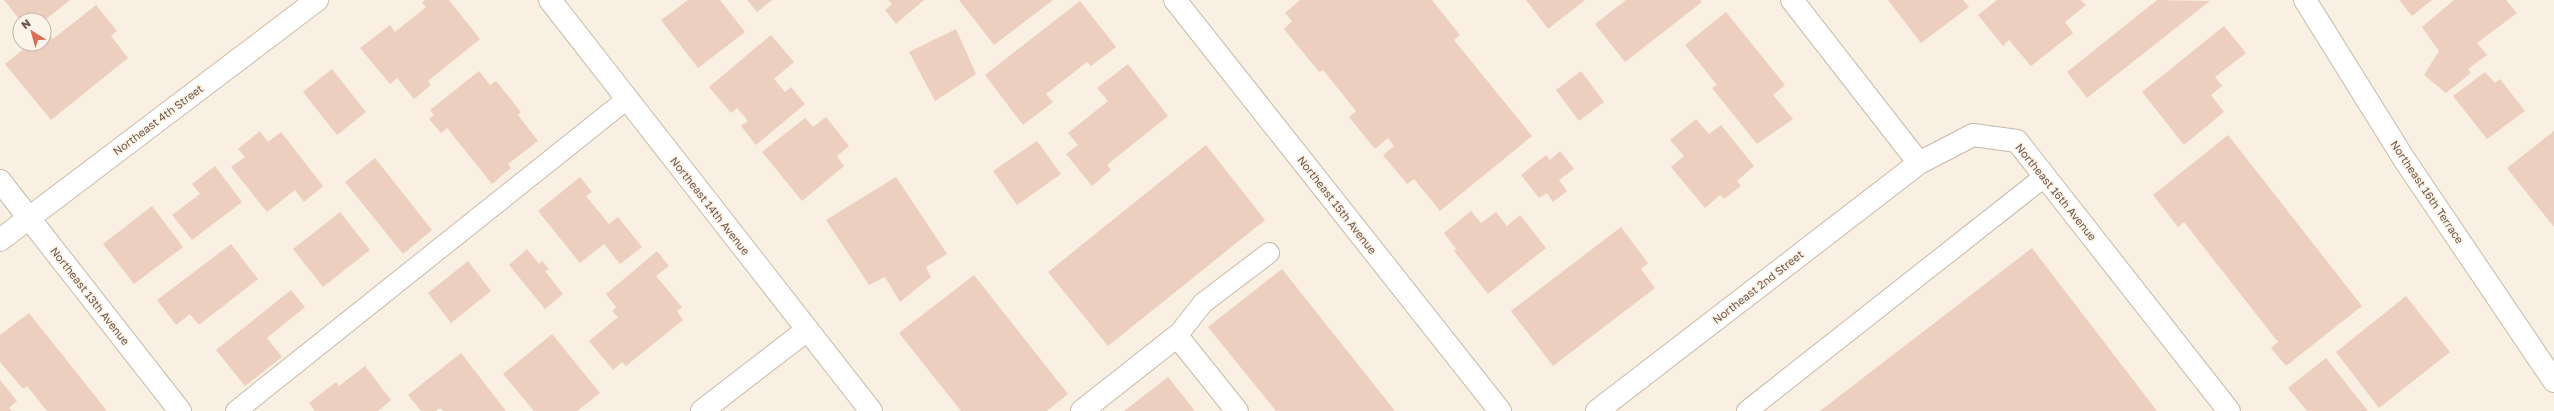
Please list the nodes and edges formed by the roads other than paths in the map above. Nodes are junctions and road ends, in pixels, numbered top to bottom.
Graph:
1 (317, 0) edge
2 (550, 0) edge
3 (1175, 0) edge
4 (1792, 0) edge
5 (2305, 0) edge
6 (626, 99) junction
7 (1919, 163) junction
8 (2044, 177) junction
9 (0, 181) edge
10 (29, 218) junction
11 (0, 240) edge
12 (1269, 253) dead end
13 (807, 330) junction
14 (1177, 336) junction
15 (2554, 381) edge
16 (180, 411) edge
17 (236, 411) edge
18 (702, 411) edge
19 (871, 411) edge
20 (1082, 411) edge
21 (1237, 411) edge
22 (1500, 411) edge
23 (1598, 411) edge
24 (1747, 411) edge
25 (2229, 411) edge

1 - 10 street, Northeast 4th Street
2 - 6 street, Northeast 14th Avenue
3 - 22 street, Northeast 15th Avenue
4 - 7 street
5 - 15 street, Northeast 16th Terrace
6 - 13 street, Northeast 14th Avenue
6 - 17 lane
7 - 8 street, Northeast 16th Avenue
7 - 23 street, Northeast 2nd Street
8 - 24 lane
8 - 25 street, Northeast 16th Avenue
9 - 10 street, Northeast 13th Avenue
10 - 11 street, Northeast 4th Street
10 - 16 street, Northeast 13th Avenue
12 - 14 lane
13 - 18 street
13 - 19 street, Northeast 14th Avenue
14 - 20 street
14 - 21 street

